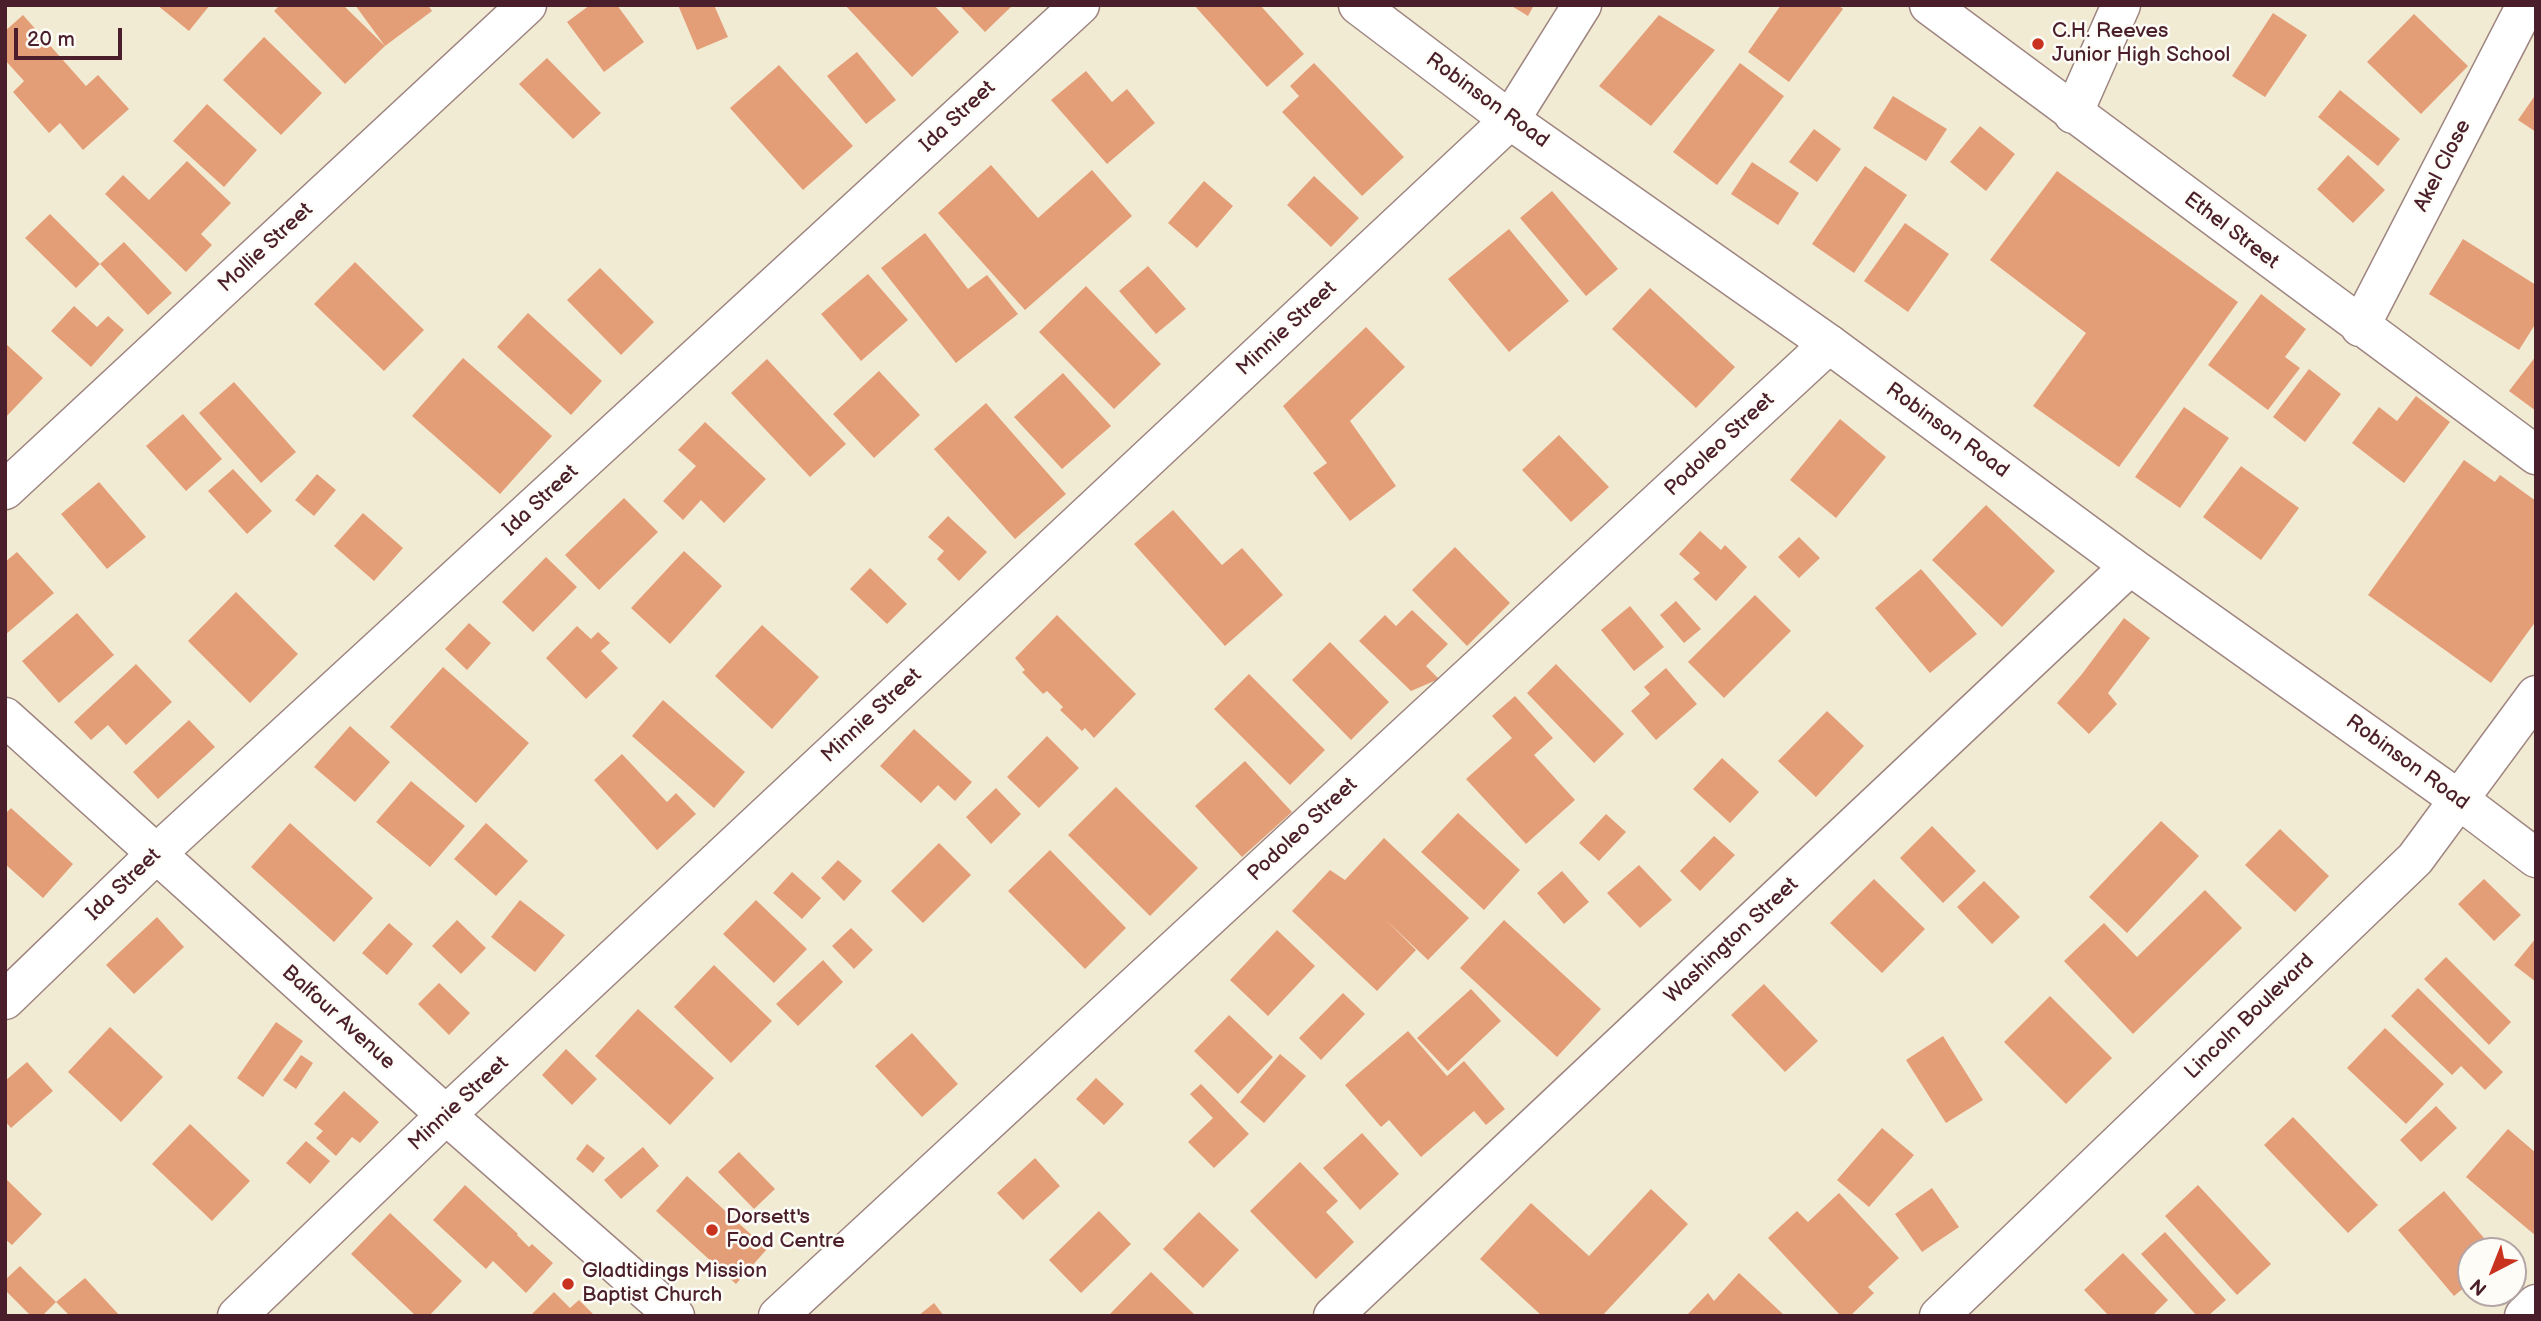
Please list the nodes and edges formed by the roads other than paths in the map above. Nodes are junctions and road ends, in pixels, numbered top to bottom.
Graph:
1 (527, 5) edge
2 (1080, 5) edge
3 (1358, 5) edge
4 (1582, 5) edge
5 (1928, 5) edge
6 (2121, 5) edge
7 (2526, 5) edge
8 (2073, 114) junction
9 (1510, 120) junction
10 (2360, 327) junction
11 (1829, 344) junction
12 (2536, 455) edge
13 (5, 490) edge
14 (2130, 566) junction
15 (2536, 695) edge
16 (5, 717) edge
17 (2458, 799) junction
18 (156, 854) junction
19 (2536, 858) edge
20 (5, 1000) edge
21 (446, 1115) junction
22 (2536, 1304) edge
23 (237, 1316) edge
24 (675, 1316) edge
25 (778, 1316) edge
26 (1333, 1316) edge
27 (1939, 1316) edge
28 (2524, 1316) edge

1 - 13 street, Mollie Street
2 - 18 street, Ida Street
3 - 9 street, Robinson Road
4 - 9 street, Minnie Street
5 - 8 street, Ethel Street
6 - 8 street
7 - 10 street, Akel Close
8 - 10 street, Ethel Street
9 - 11 street, Robinson Road
9 - 21 street, Minnie Street
10 - 12 street, Ethel Street
11 - 14 street, Robinson Road
11 - 25 street, Podoleo Street
14 - 17 street, Robinson Road
14 - 26 street, Washington Street
15 - 17 street, Lincoln Boulevard
16 - 18 street, Balfour Avenue
17 - 19 street, Robinson Road
17 - 27 street, Lincoln Boulevard
18 - 20 street, Ida Street
18 - 21 street, Balfour Avenue
21 - 23 street, Minnie Street
21 - 24 street, Balfour Avenue
22 - 28 street

